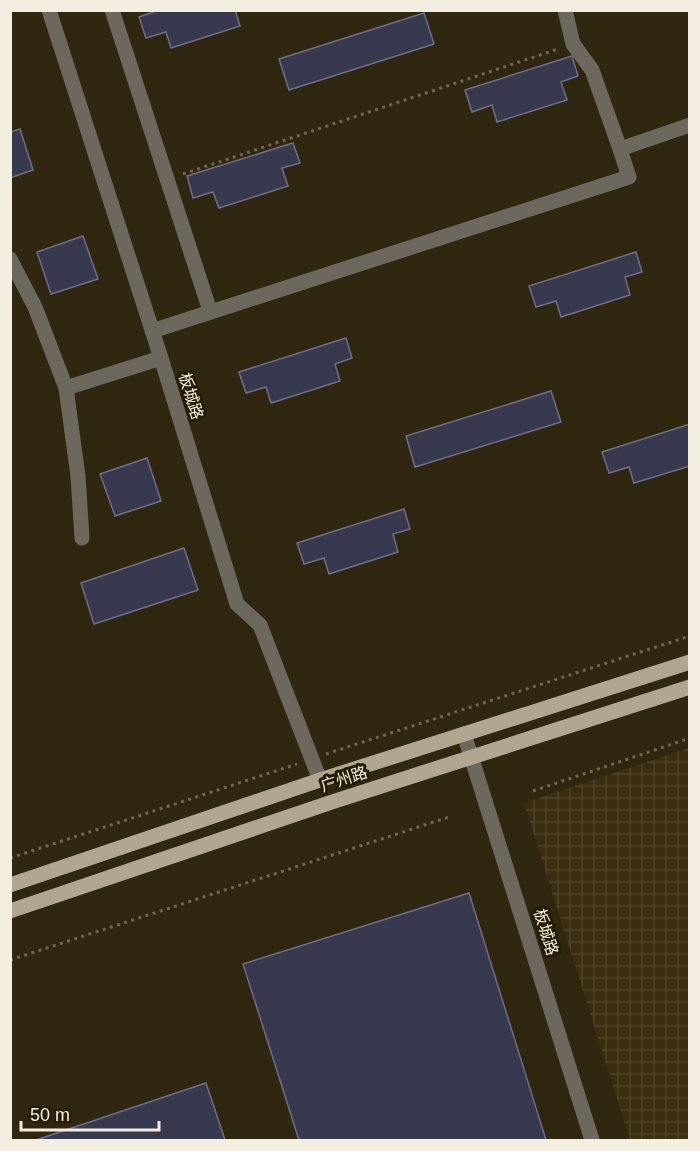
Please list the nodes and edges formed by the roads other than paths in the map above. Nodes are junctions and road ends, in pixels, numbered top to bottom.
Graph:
1 (49, 10) edge
2 (112, 10) edge
3 (565, 10) edge
4 (690, 126) edge
5 (620, 149) junction
6 (10, 259) edge
7 (210, 312) junction
8 (152, 331) junction
9 (161, 358) junction
10 (66, 388) junction
11 (82, 538) dead end
12 (690, 662) edge
13 (690, 687) edge
14 (464, 734) junction
15 (472, 757) junction
16 (320, 780) junction
17 (10, 885) edge
18 (10, 911) edge
19 (592, 1140) edge

1 - 8 street, 板城路
2 - 7 street
3 - 5 street
4 - 5 street
5 - 7 street
6 - 10 street
7 - 8 street
8 - 9 street, 板城路
9 - 10 street
9 - 16 street, 板城路
10 - 11 street
12 - 14 main road, 广州路
13 - 15 main road, 广州路
14 - 15 street, 板城路
14 - 16 main road, 广州路
15 - 18 main road, 广州路
15 - 19 street, 板城路
16 - 17 main road, 广州路

